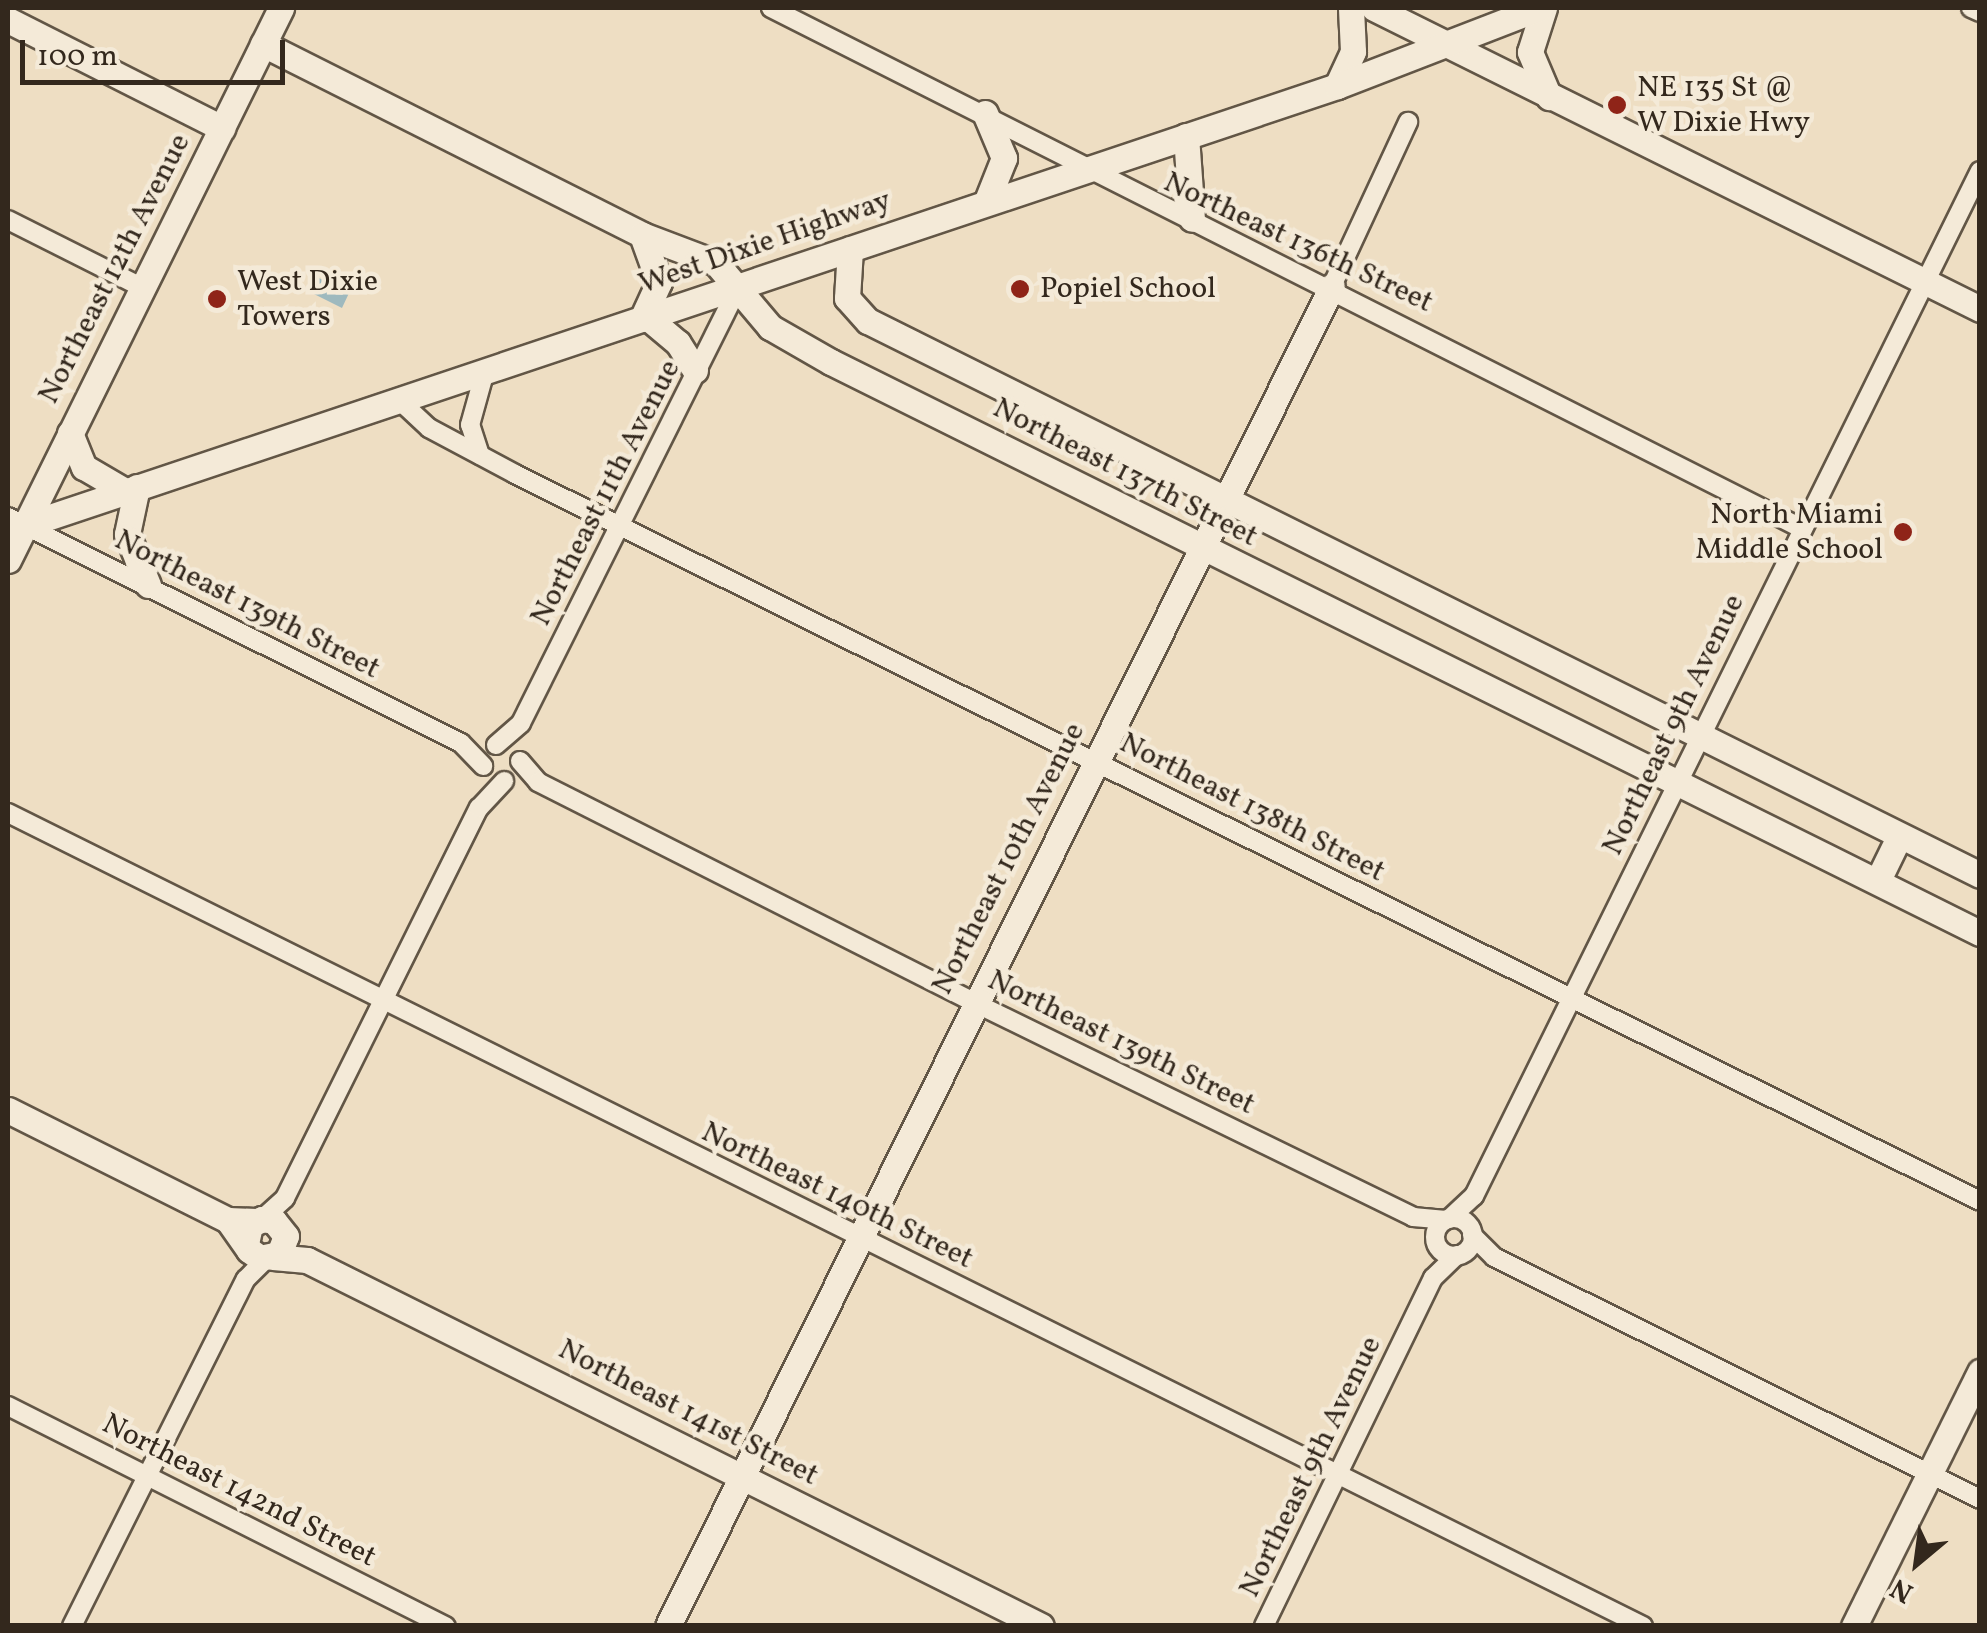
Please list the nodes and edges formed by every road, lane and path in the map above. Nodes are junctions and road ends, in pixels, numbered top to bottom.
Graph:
1 (282, 8) edge
2 (772, 8) edge
3 (1351, 8) edge
4 (1374, 8) edge
5 (1542, 8) edge
6 (1971, 8) edge
7 (1980, 12) edge
8 (8, 20) edge
9 (264, 44) junction
10 (1452, 46) junction
11 (1338, 86) junction
12 (1550, 96) junction
13 (985, 113) junction
14 (1408, 122) dead end
15 (222, 128) junction
16 (1186, 136) junction
17 (1088, 169) junction
18 (1980, 172) edge
19 (986, 204) junction
20 (1192, 219) junction
21 (8, 220) edge
22 (642, 234) junction
23 (850, 248) junction
24 (1920, 280) junction
25 (1332, 286) junction
26 (141, 287) junction
27 (738, 287) junction
28 (1980, 310) edge
29 (644, 318) junction
30 (696, 370) junction
31 (485, 371) junction
32 (399, 400) junction
33 (70, 434) junction
34 (480, 456) junction
35 (131, 489) junction
36 (1226, 499) junction
37 (13, 525) edge
38 (619, 525) junction
39 (1801, 528) junction
40 (1202, 548) junction
41 (8, 560) edge
42 (148, 586) junction
43 (521, 722) junction
44 (1701, 734) junction
45 (461, 743) junction
46 (495, 746) junction
47 (520, 760) junction
48 (1096, 760) junction
49 (484, 767) junction
50 (1678, 780) junction
51 (506, 781) junction
52 (538, 782) junction
53 (480, 808) junction
54 (8, 812) edge
55 (1899, 837) junction
56 (1980, 876) edge
57 (1878, 880) junction
58 (1980, 933) edge
59 (1570, 998) junction
60 (382, 1000) junction
61 (973, 1002) junction
62 (8, 1110) edge
63 (1474, 1196) junction
64 (1980, 1201) edge
65 (1413, 1216) junction
66 (1447, 1219) junction
67 (1472, 1234) junction
68 (860, 1239) junction
69 (265, 1240) junction
70 (1436, 1241) junction
71 (1458, 1255) junction
72 (1494, 1257) junction
73 (1433, 1278) junction
74 (1980, 1372) edge
75 (8, 1406) edge
76 (1340, 1471) junction
77 (1929, 1474) junction
78 (147, 1476) junction
79 (742, 1476) junction
80 (1980, 1499) edge
81 (72, 1626) edge
82 (446, 1626) edge
83 (668, 1626) edge
84 (1041, 1626) edge
85 (1264, 1626) edge
86 (1644, 1626) edge
87 (1854, 1626) edge

1 - 9 street, Northeast 12th Avenue
2 - 13 street, Northeast 136th Street
3 - 11 street
4 - 10 street
5 - 10 street, West Dixie Highway
5 - 12 street
6 - 7 street
8 - 15 street
9 - 15 street, Northeast 12th Avenue
9 - 22 street, Northeast 137th Street
10 - 11 street, West Dixie Highway
10 - 12 street
11 - 16 street, West Dixie Highway
12 - 24 street
13 - 17 street, Northeast 136th Street
13 - 19 street
14 - 25 street, Northeast 10th Avenue
15 - 26 street, Northeast 12th Avenue
16 - 17 street, West Dixie Highway
16 - 20 street
17 - 19 street, West Dixie Highway
17 - 20 street, Northeast 136th Street
18 - 24 street, Northeast 9th Avenue
19 - 23 street, West Dixie Highway
20 - 25 street, Northeast 136th Street
21 - 26 street
22 - 27 street, Northeast 137th Street
22 - 29 street
23 - 27 street, West Dixie Highway
23 - 36 street, Northeast 137th Street
24 - 28 street
24 - 39 street, Northeast 9th Avenue
25 - 36 street, Northeast 10th Avenue
25 - 39 street, Northeast 136th Street
26 - 33 street, Northeast 12th Avenue
27 - 29 street, West Dixie Highway
27 - 30 street, Northeast 11th Avenue
27 - 40 street, Northeast 137th Street
29 - 30 street
29 - 31 street, West Dixie Highway
30 - 38 street, Northeast 11th Avenue
31 - 32 street, West Dixie Highway
31 - 34 street
32 - 34 street, Northeast 138th Street
32 - 35 street, West Dixie Highway
33 - 35 street
33 - 37 street, Northeast 12th Avenue
34 - 38 street, Northeast 138th Street
35 - 37 street, West Dixie Highway
35 - 42 street
36 - 40 street, Northeast 10th Avenue
36 - 44 street, Northeast 137th Street
37 - 41 street, Northeast 12th Avenue
37 - 42 street, Northeast 139th Street
38 - 43 street, Northeast 11th Avenue
38 - 48 street, Northeast 138th Street
39 - 44 street, Northeast 9th Avenue
40 - 48 street, Northeast 10th Avenue
40 - 50 street, Northeast 137th Street
42 - 45 street, Northeast 139th Street
43 - 46 street, Northeast 11th Avenue
43 - 47 street, Northeast 11th Avenue
44 - 50 street, Northeast 9th Avenue
44 - 55 street, Northeast 137th Street
45 - 46 street, Northeast 139th Street
45 - 49 street, Northeast 139th Street
46 - 47 street
46 - 49 street
47 - 51 street
47 - 52 street, Northeast 139th Street
48 - 59 street, Northeast 138th Street
48 - 61 street, Northeast 10th Avenue
49 - 51 street, Northeast 139th Street
49 - 53 street
50 - 57 street, Northeast 137th Street
50 - 59 street, Northeast 9th Avenue
51 - 52 street, Northeast 139th Street
51 - 53 street
52 - 61 street, Northeast 139th Street
53 - 60 street
54 - 60 street, Northeast 140th Street
55 - 56 street, Northeast 137th Street
55 - 57 street
57 - 58 street, Northeast 137th Street
59 - 63 street, Northeast 9th Avenue
59 - 64 street, Northeast 138th Street
60 - 68 street, Northeast 140th Street
60 - 69 street
61 - 65 street, Northeast 139th Street
61 - 68 street, Northeast 10th Avenue
62 - 69 street
63 - 66 street, Northeast 9th Avenue
63 - 67 street, Northeast 9th Avenue
65 - 66 street, Northeast 139th Street
65 - 70 street, Northeast 139th Street
66 - 67 street
66 - 70 street
67 - 71 street, Northeast 9th Avenue
67 - 72 street
68 - 76 street, Northeast 140th Street
68 - 79 street, Northeast 10th Avenue
69 - 78 street
69 - 79 street, Northeast 141st Street
70 - 71 street, Northeast 139th Street
70 - 73 street, Northeast 9th Avenue
71 - 72 street
71 - 73 street, Northeast 9th Avenue
72 - 77 street
73 - 76 street, Northeast 9th Avenue
74 - 77 street
75 - 78 street, Northeast 142nd Street
76 - 85 street, Northeast 9th Avenue
76 - 86 street, Northeast 140th Street
77 - 80 street
77 - 87 street
78 - 81 street
78 - 82 street, Northeast 142nd Street
79 - 83 street, Northeast 10th Avenue
79 - 84 street, Northeast 141st Street

